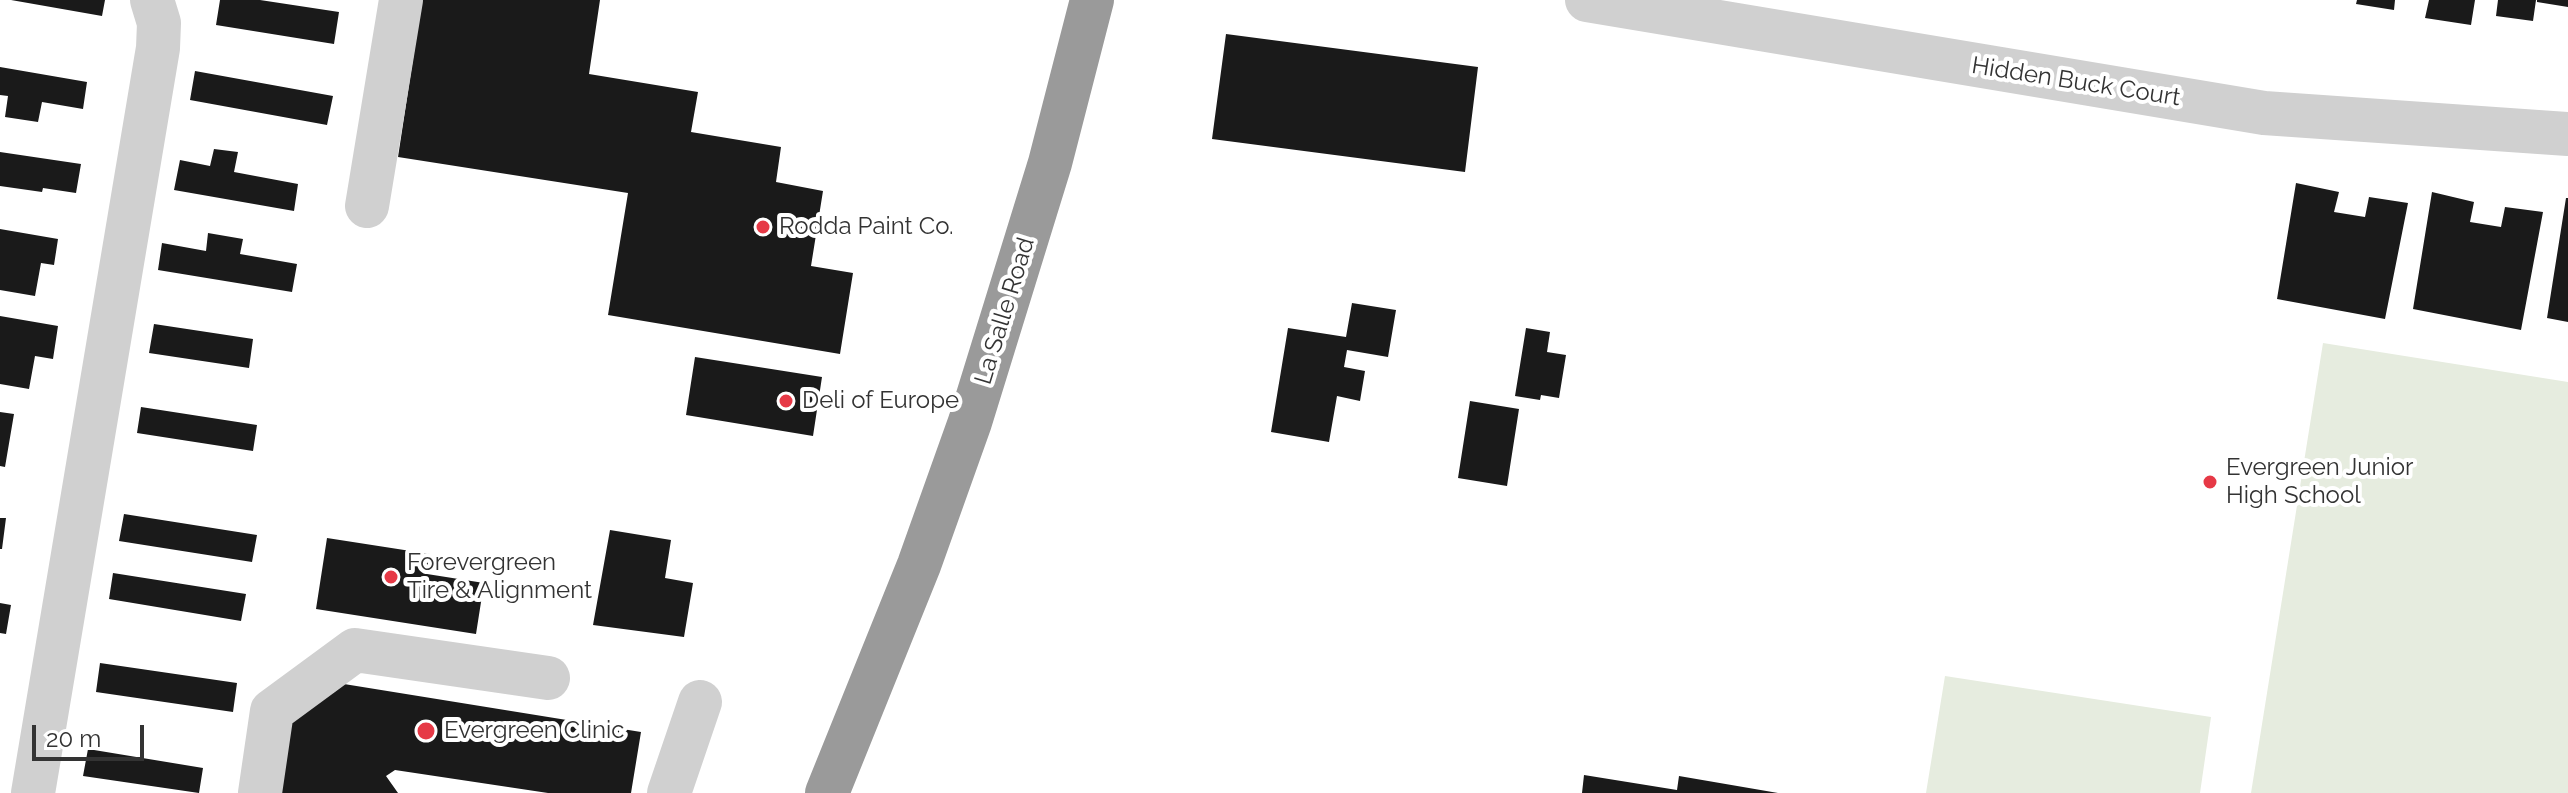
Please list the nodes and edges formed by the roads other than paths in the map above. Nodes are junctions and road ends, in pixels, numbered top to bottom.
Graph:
1 (152, 0) edge
2 (401, 0) edge
3 (1092, 0) edge
4 (1587, 0) edge
5 (2568, 134) edge
6 (367, 206) dead end
7 (548, 678) dead end
8 (700, 702) dead end
9 (33, 793) edge
10 (260, 793) edge
11 (669, 793) edge
12 (827, 793) edge

1 - 9 street
2 - 6 street
3 - 12 highway, La Salle Road
4 - 5 street, Hidden Buck Court
7 - 10 street
8 - 11 street

